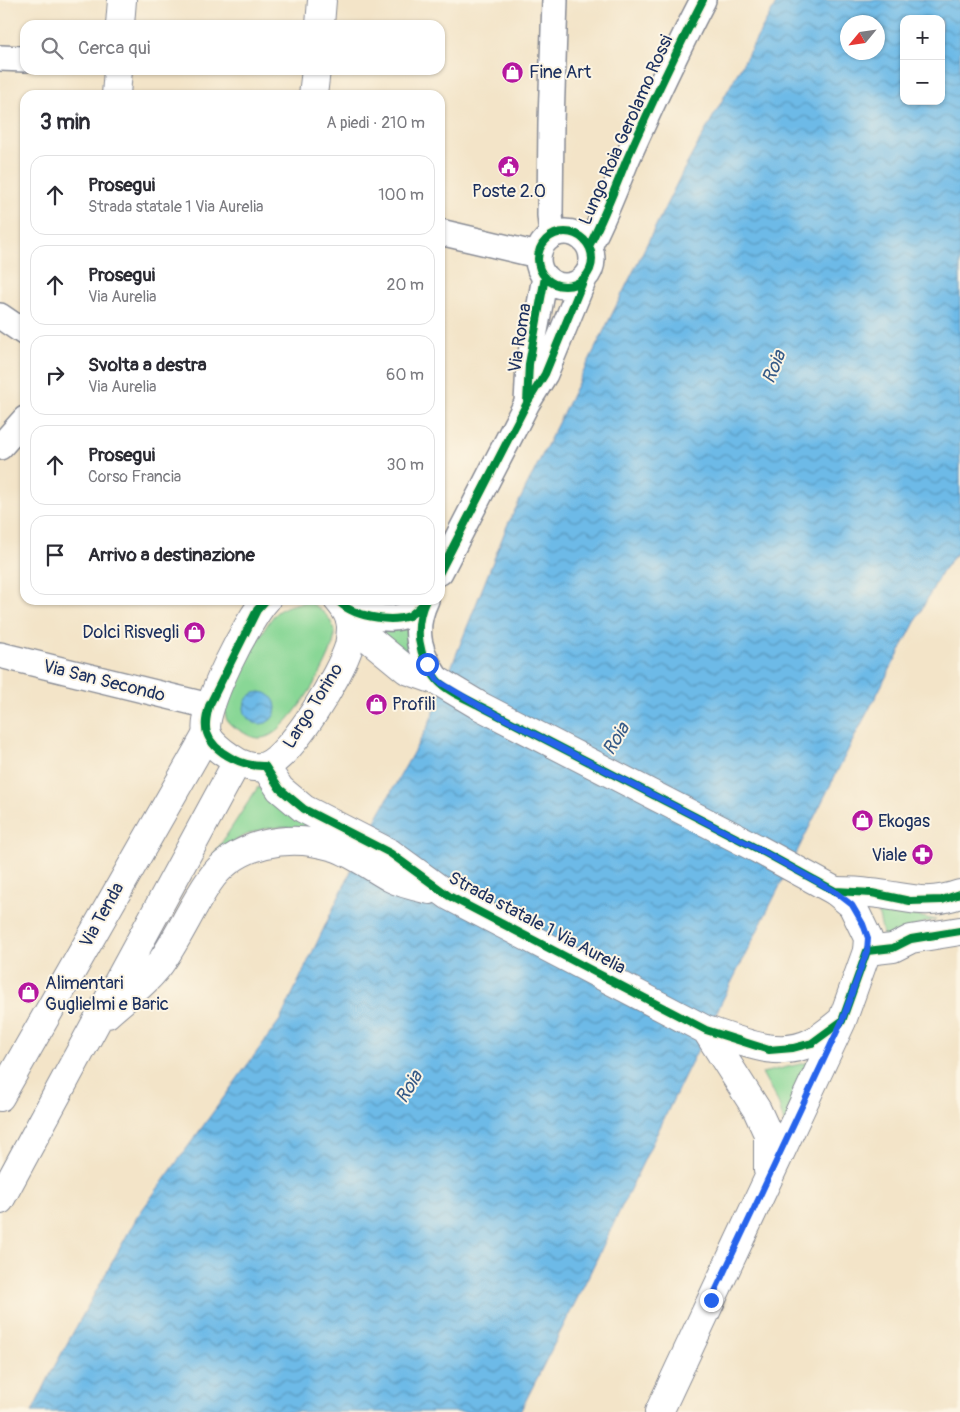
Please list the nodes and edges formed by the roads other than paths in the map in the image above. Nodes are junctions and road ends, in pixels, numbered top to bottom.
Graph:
1 (122, 0) edge
2 (322, 0) edge
3 (555, 0) edge
4 (703, 0) edge
5 (120, 20) edge
6 (320, 20) edge
7 (0, 58) edge
8 (20, 59) edge
9 (118, 75) edge
10 (316, 75) edge
11 (116, 90) edge
12 (314, 90) edge
13 (445, 233) edge
14 (589, 246) junction
15 (545, 256) junction
16 (584, 279) junction
17 (0, 316) edge
18 (20, 330) edge
19 (527, 403) junction
20 (20, 424) edge
21 (0, 447) edge
22 (445, 562) edge
23 (258, 605) edge
24 (422, 605) edge
25 (424, 605) edge
26 (344, 611) edge
27 (0, 655) edge
28 (414, 661) junction
29 (209, 706) junction
30 (207, 734) junction
31 (237, 762) junction
32 (265, 766) junction
33 (834, 891) junction
34 (960, 894) edge
35 (449, 896) junction
36 (960, 931) edge
37 (867, 951) junction
38 (842, 1021) junction
39 (94, 1024) junction
40 (706, 1030) junction
41 (0, 1097) edge
42 (768, 1177) junction
43 (0, 1200) edge
44 (659, 1412) edge

1 - 5 main road
2 - 6 main road
3 - 15 street, Via Roma
4 - 14 street, Lungo Roia Gerolamo Rossi
7 - 8 street
9 - 11 main road
10 - 12 main road
13 - 15 street
14 - 15 street
14 - 16 street
15 - 16 street
15 - 19 street, Via Roma
16 - 19 street
17 - 18 street
19 - 22 street
20 - 21 street
23 - 29 main road
24 - 26 street
25 - 28 street
26 - 28 main road
26 - 32 main road, Largo Torino
27 - 29 street, Via San Secondo
28 - 33 main road
29 - 30 main road
30 - 31 main road
30 - 41 main road, Via Tenda
31 - 32 main road
31 - 39 main road
32 - 35 main road, Strada statale 1 Via Aurelia
33 - 34 main road
33 - 37 main road
35 - 39 main road
35 - 40 main road, Strada statale 1 Via Aurelia
36 - 37 main road
37 - 38 main road
38 - 40 main road
38 - 42 main road
39 - 43 main road
40 - 42 main road, Strada statale 1 Via Aurelia
42 - 44 main road

